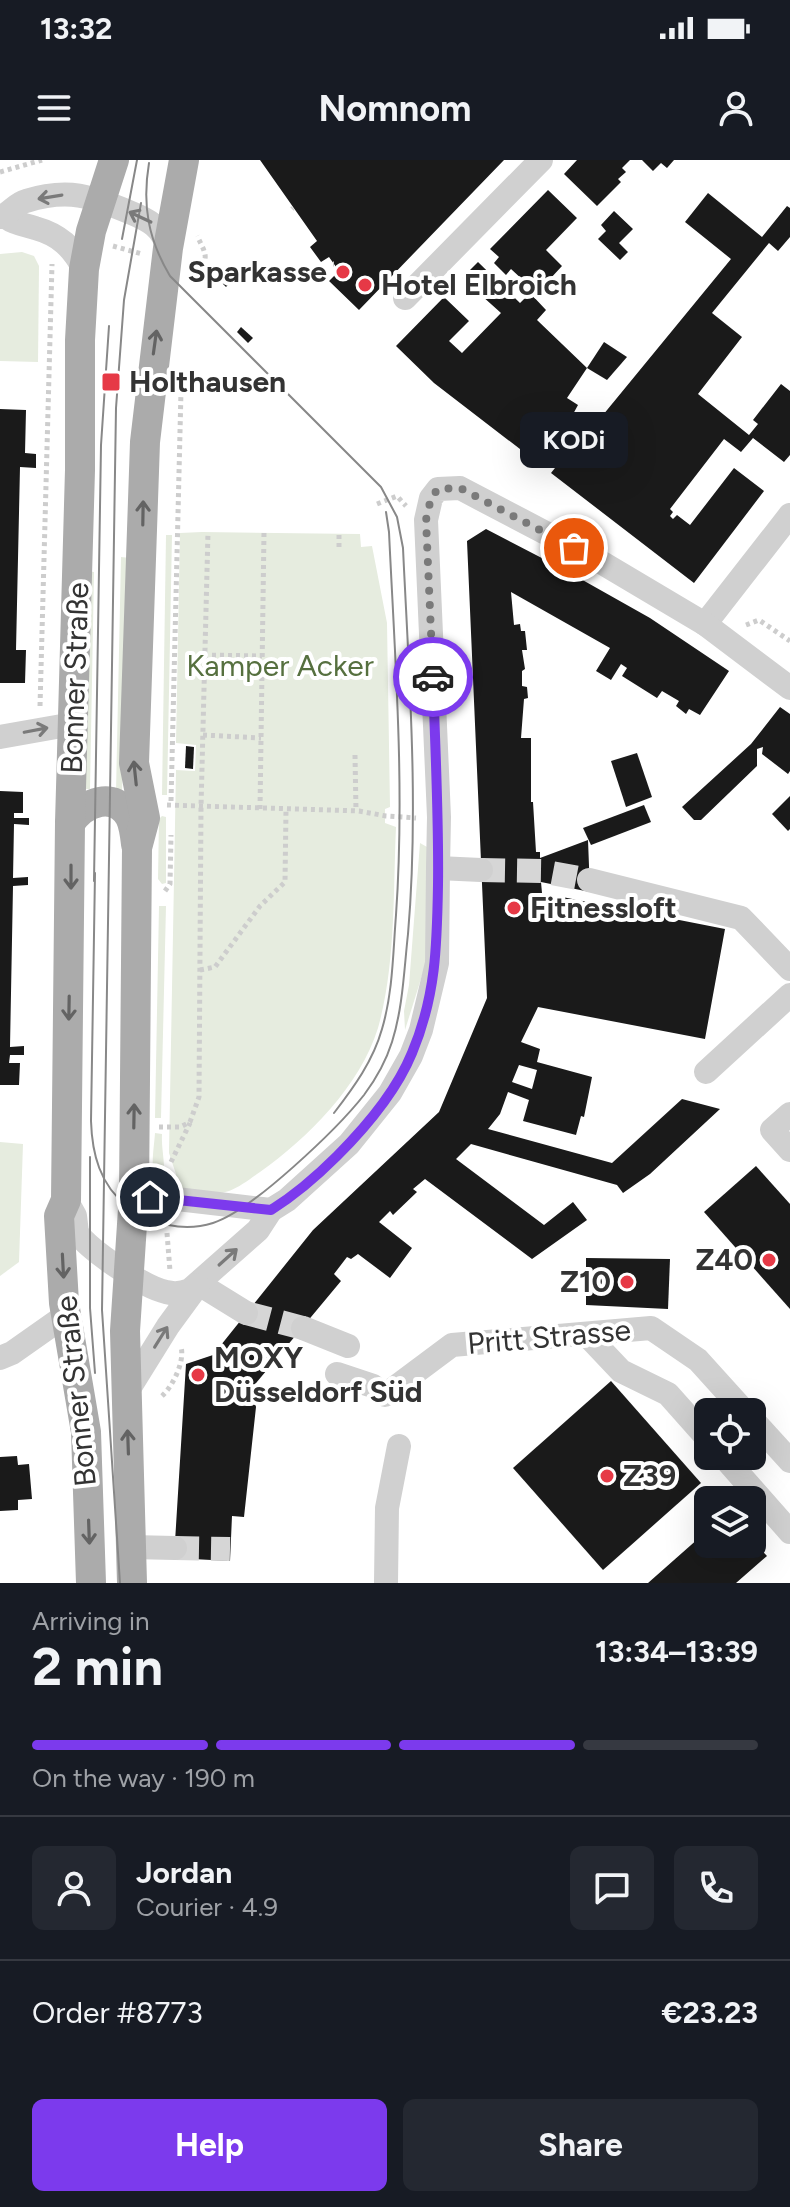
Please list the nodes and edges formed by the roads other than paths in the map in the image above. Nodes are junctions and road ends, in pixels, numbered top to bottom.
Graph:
1 (114, 160) edge
2 (184, 160) edge
3 (541, 160) edge
4 (100, 198) junction
5 (2, 217) edge
6 (153, 251) junction
7 (84, 269) junction
8 (405, 298) dead end
9 (790, 515) edge
10 (705, 624) junction
11 (790, 688) edge
12 (73, 724) junction
13 (0, 737) edge
14 (70, 823) junction
15 (137, 848) junction
16 (438, 868) junction
17 (481, 870) tunnel mouth
18 (589, 880) tunnel mouth
19 (790, 969) edge
20 (790, 995) edge
21 (706, 1072) dead end
22 (790, 1114) edge
23 (790, 1150) edge
24 (134, 1194) junction
25 (66, 1200) junction
26 (271, 1210) junction
27 (129, 1273) junction
28 (199, 1284) junction
29 (246, 1313) tunnel mouth
30 (66, 1315) junction
31 (303, 1328) tunnel mouth
32 (586, 1334) junction
33 (348, 1346) dead end
34 (0, 1358) edge
35 (337, 1374) dead end
36 (127, 1392) junction
37 (732, 1398) edge
38 (694, 1423) edge
39 (766, 1434) edge
40 (399, 1446) dead end
41 (790, 1461) edge
42 (735, 1470) edge
43 (790, 1532) edge
44 (131, 1547) junction
45 (175, 1548) tunnel mouth
46 (91, 1583) edge
47 (132, 1583) edge
48 (386, 1583) edge

1 - 4 main road, Bonner Straße
2 - 6 main road, Bonner Straße
3 - 8 street
4 -> 5 street
6 -> 4 street
4 - 7 main road, Bonner Straße
5 - 7 street
15 -> 6 main road, Bonner Straße
7 - 12 main road, Bonner Straße
9 - 10 street
10 - 11 street
10 - 16 street, Bonner Straße
13 -> 12 street
12 - 14 main road, Bonner Straße
14 - 15 main road
14 -> 25 main road, Bonner Straße
24 -> 15 main road, Bonner Straße
16 - 17 street
16 - 26 street, Bonner Straße
18 - 19 street
20 - 21 street
22 - 23 street
24 - 26 street
24 - 27 main road, Bonner Straße
25 - 27 street, Bonner Straße
25 -> 30 main road, Bonner Straße
28 -> 26 street, Bonner Straße
27 - 28 street, Bonner Straße
27 - 36 main road, Bonner Straße
28 - 29 street
36 -> 28 street, Bonner Straße
30 - 34 street
30 -> 46 main road, Bonner Straße
31 - 33 street
32 - 35 street, Pritt Strasse
32 - 37 street, Pritt Strasse
32 - 38 street
44 -> 36 main road, Bonner Straße
39 - 41 street
40 - 48 street
42 - 43 street
44 - 45 street
44 - 47 main road, Bonner Straße

